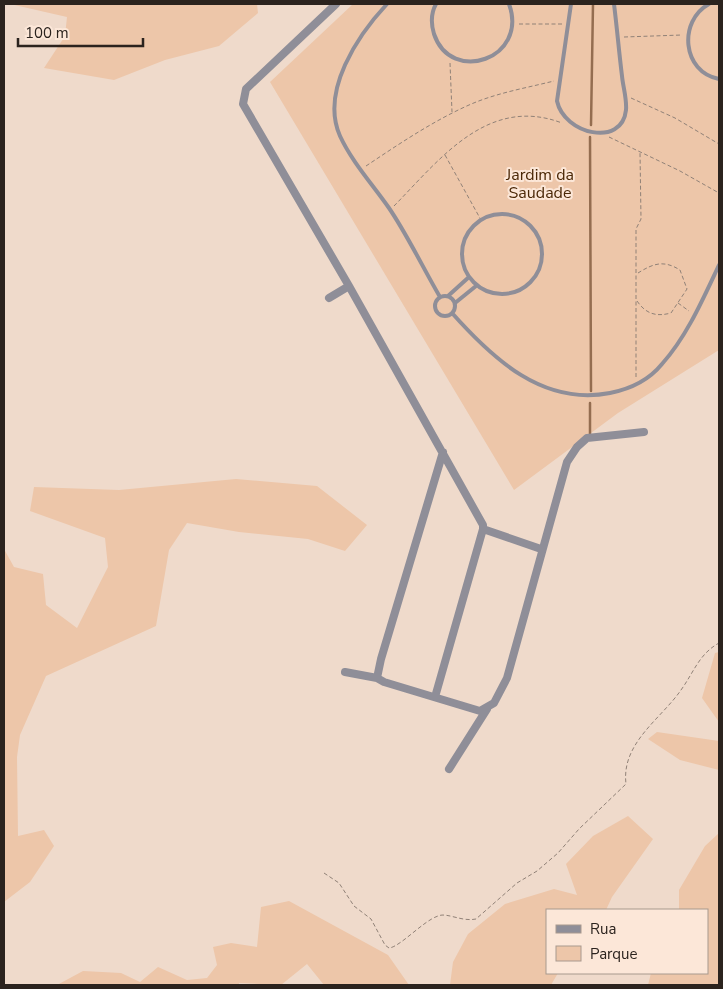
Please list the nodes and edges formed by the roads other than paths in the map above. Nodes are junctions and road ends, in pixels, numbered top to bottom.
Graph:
1 (336, 4) edge
2 (387, 4) edge
3 (436, 4) edge
4 (509, 4) edge
5 (571, 4) edge
6 (614, 4) edge
7 (709, 4) edge
8 (719, 79) edge
9 (719, 266) edge
10 (469, 277) junction
11 (349, 286) junction
12 (476, 286) junction
13 (448, 296) junction
14 (440, 297) junction
15 (329, 298) dead end
16 (455, 303) junction
17 (452, 313) junction
18 (644, 432) dead end
19 (443, 452) junction
20 (484, 530) junction
21 (541, 549) junction
22 (345, 672) dead end
23 (377, 678) junction
24 (436, 697) junction
25 (487, 708) junction
26 (449, 769) dead end

1 - 11 street
2 - 14 lane
3 - 4 lane
5 - 6 lane
7 - 8 lane
9 - 17 lane
10 - 12 lane
10 - 12 lane
10 - 13 lane
11 - 15 street
11 - 19 street
12 - 16 lane
13 - 14 lane
13 - 16 lane
14 - 17 lane
16 - 17 lane
18 - 21 street
19 - 20 street
19 - 23 street
20 - 21 street
20 - 24 street
21 - 25 street
22 - 23 street
23 - 24 street
24 - 25 street
25 - 26 street

